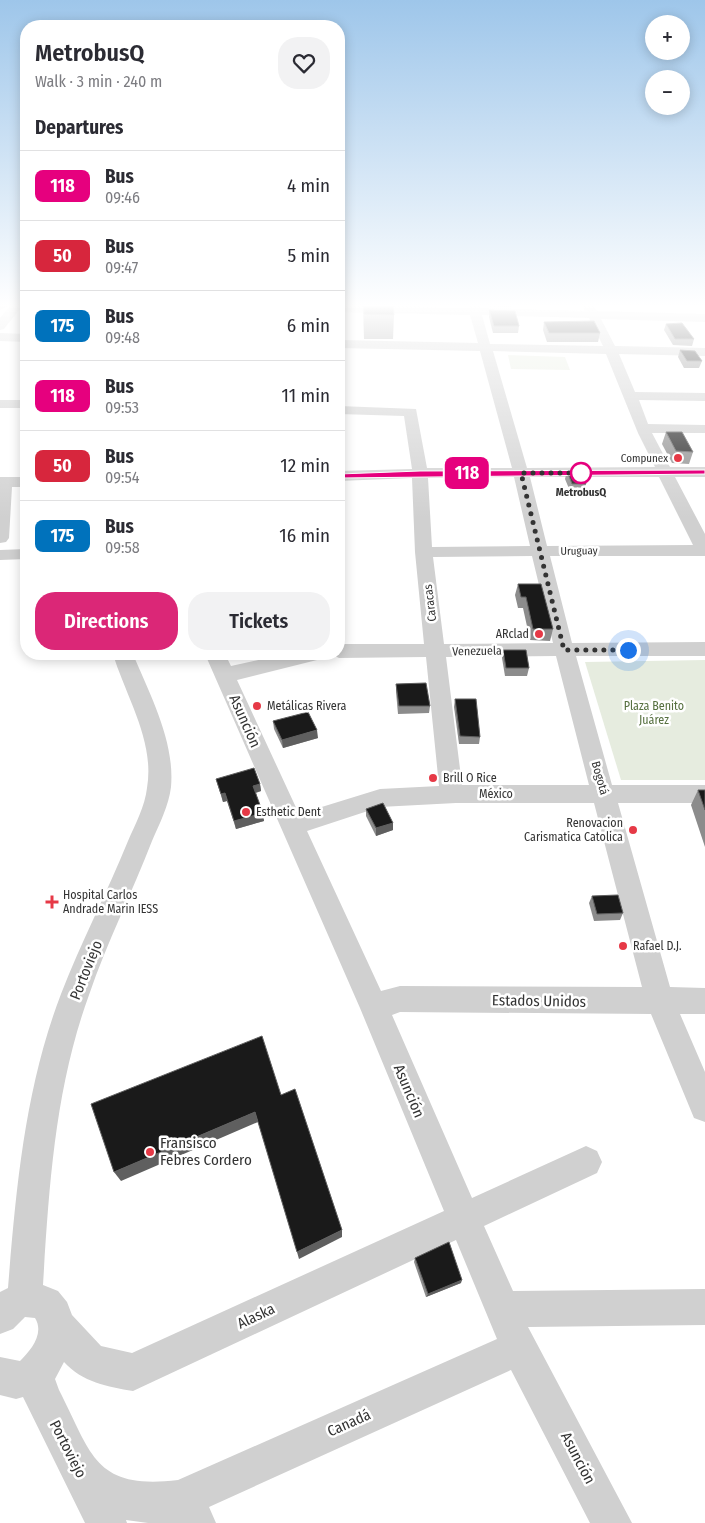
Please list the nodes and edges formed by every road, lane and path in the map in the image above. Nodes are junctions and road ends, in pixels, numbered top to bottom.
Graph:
1 (494, 376) edge
2 (622, 376) edge
3 (631, 396) junction
4 (705, 397) edge
5 (0, 404) edge
6 (20, 404) edge
7 (345, 410) edge
8 (643, 428) junction
9 (705, 429) edge
10 (705, 472) edge
11 (420, 473) junction
12 (521, 473) junction
13 (666, 473) junction
14 (345, 476) edge
15 (2, 482) edge
16 (20, 482) edge
17 (0, 538) edge
18 (705, 550) edge
19 (424, 552) junction
20 (539, 552) junction
21 (20, 554) edge
22 (0, 555) edge
23 (705, 649) edge
24 (564, 650) junction
25 (345, 651) edge
26 (436, 652) junction
27 (125, 660) edge
28 (287, 660) edge
29 (221, 665) edge
30 (452, 794) junction
31 (705, 794) edge
32 (605, 795) junction
33 (291, 826) junction
34 (705, 1001) edge
35 (660, 1002) junction
36 (374, 1007) junction
37 (705, 1107) edge
38 (586, 1162) dead end
39 (464, 1217) junction
40 (705, 1307) edge
41 (12, 1308) edge
42 (503, 1309) junction
43 (56, 1324) junction
44 (520, 1348) junction
45 (17, 1374) edge
46 (82, 1476) junction
47 (181, 1515) edge
48 (107, 1523) edge
49 (612, 1523) edge

1 - 12 street, Bogotá
2 - 3 street
3 - 4 street
3 - 8 street
5 - 6 street
7 - 11 street, Caracas
8 - 9 street
8 - 13 street
10 - 13 street
11 - 12 street
11 - 14 street
11 - 19 street, Caracas
12 - 13 street
12 - 20 street, Bogotá
13 - 18 street
15 - 16 street
15 - 17 street
18 - 20 street, Uruguay
19 - 20 street, Uruguay
19 - 26 street, Caracas
20 - 24 street, Bogotá
21 - 22 street
23 - 24 street, Venezuela
24 - 26 street, Venezuela
24 - 32 street, Bogotá
25 - 26 street, Venezuela
26 - 30 street, Caracas
27 - 41 street, Portoviejo
28 - 29 street
29 - 33 street, Asunción
30 - 32 street, México
30 - 33 street, México
31 - 32 street, México
32 - 35 street, Bogotá
33 - 36 street, Asunción
34 - 35 street, Estados Unidos
35 - 36 street, Estados Unidos
35 - 37 street, Bogotá
36 - 39 street, Asunción
38 - 39 street, Alaska
39 - 42 street, Asunción
39 - 43 street, Alaska
40 - 42 street
41 - 43 street, Alaska
42 - 44 street, Asunción
43 - 45 street
44 - 47 street, Canadá
44 - 49 street, Asunción
45 - 46 street, Portoviejo
46 - 47 street, Canadá
46 - 48 street, Portoviejo

